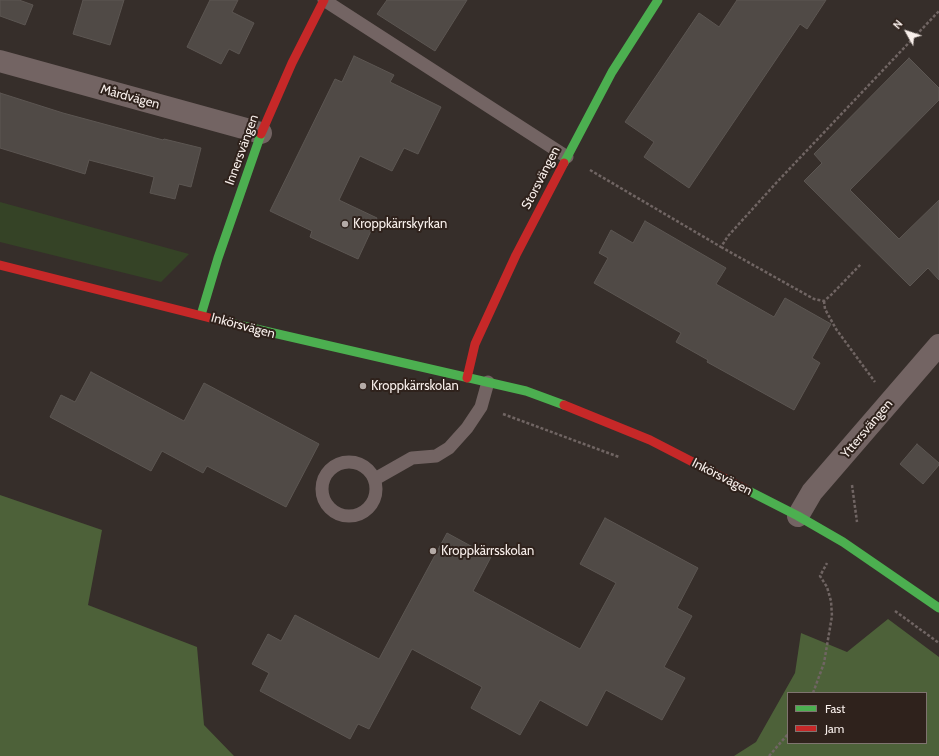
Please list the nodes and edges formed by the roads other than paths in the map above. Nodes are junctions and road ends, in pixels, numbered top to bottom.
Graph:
1 (324, 0) edge
2 (658, 0) edge
3 (0, 61) edge
4 (261, 133) junction
5 (567, 157) junction
6 (0, 265) edge
7 (201, 315) junction
8 (939, 344) edge
9 (467, 378) junction
10 (488, 382) junction
11 (375, 479) junction
12 (798, 516) junction
13 (939, 608) edge

1 - 4 street, Innersvängen
1 - 5 lane
2 - 5 street, Storsvängen
3 - 4 street, Mårdvägen
4 - 7 street, Innersvängen
5 - 9 street, Storsvängen
6 - 7 street, Inkörsvägen
7 - 9 street, Inkörsvägen
8 - 12 street, Yttersvängen
9 - 10 street, Inkörsvägen
10 - 11 lane
10 - 12 street, Inkörsvägen
11 - 11 lane
12 - 13 street, Inkörsvägen

